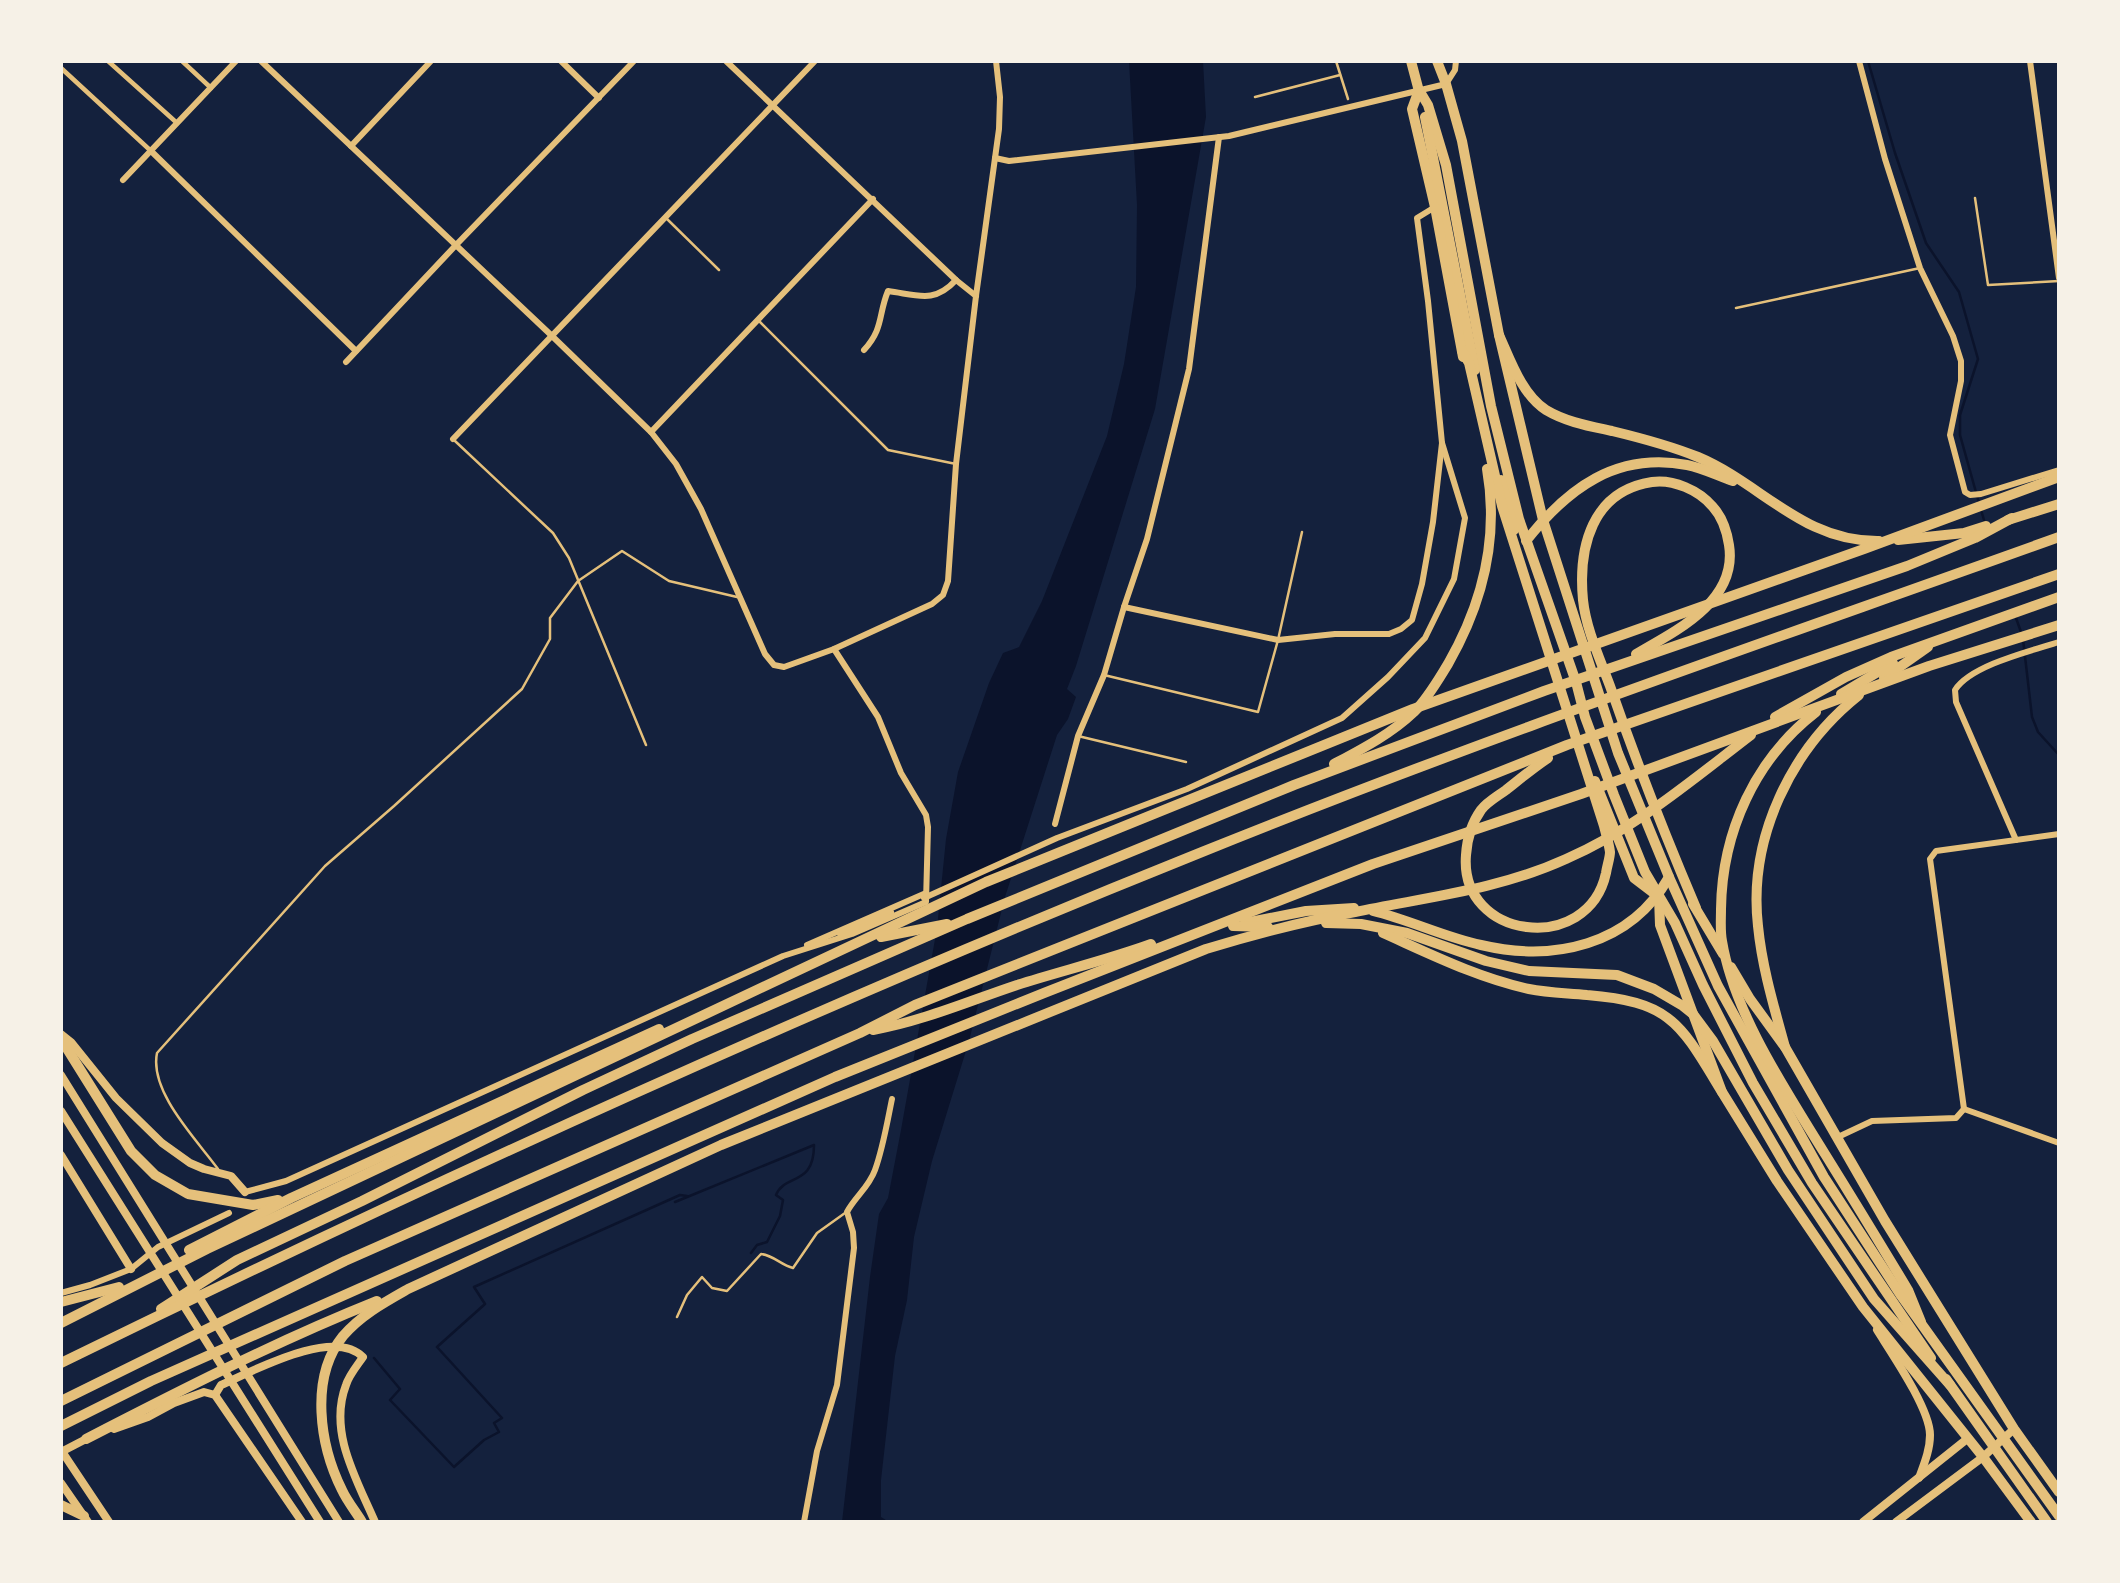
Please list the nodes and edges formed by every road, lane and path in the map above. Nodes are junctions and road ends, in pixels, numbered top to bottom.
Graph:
1 (108, 61) edge
2 (182, 61) edge
3 (236, 61) edge
4 (261, 61) edge
5 (431, 61) edge
6 (561, 61) edge
7 (634, 61) edge
8 (726, 61) edge
9 (815, 61) edge
10 (996, 61) edge
11 (1336, 61) edge
12 (1411, 61) edge
13 (1437, 61) edge
14 (1456, 61) edge
15 (1859, 61) edge
16 (2031, 61) edge
17 (61, 68) edge
18 (1340, 75) junction
19 (1446, 84) junction
20 (211, 88) junction
21 (1419, 90) junction
22 (1255, 97) dead end
23 (599, 98) junction
24 (1348, 99) dead end
25 (772, 107) junction
26 (177, 123) junction
27 (1219, 137) junction
28 (351, 146) junction
29 (150, 151) junction
30 (995, 158) junction
31 (123, 180) dead end
32 (1975, 198) dead end
33 (873, 199) junction
34 (1434, 207) junction
35 (665, 217) junction
36 (2056, 230) edge
37 (456, 244) junction
38 (1920, 268) junction
39 (719, 270) dead end
40 (2059, 279) edge
41 (956, 280) junction
42 (976, 296) junction
43 (1736, 308) dead end
44 (757, 319) junction
45 (1499, 334) junction
46 (551, 335) junction
47 (864, 350) dead end
48 (356, 351) junction
49 (1462, 351) junction
50 (346, 362) dead end
51 (651, 432) junction
52 (453, 439) joint
53 (1442, 443) junction
54 (956, 464) junction
55 (2059, 470) edge
56 (2059, 477) edge
57 (1746, 485) junction
58 (2059, 504) edge
59 (2012, 518) junction
60 (1543, 520) junction
61 (1302, 532) dead end
62 (2059, 537) edge
63 (1526, 541) junction
64 (2059, 574) edge
65 (578, 581) junction
66 (2059, 597) edge
67 (741, 598) junction
68 (1124, 607) junction
69 (2059, 625) edge
70 (1939, 639) junction
71 (1278, 640) junction
72 (2059, 642) edge
73 (834, 649) junction
74 (1611, 668) junction
75 (1104, 675) junction
76 (1078, 736) junction
77 (646, 745) dead end
78 (1567, 745) junction
79 (1186, 762) dead end
80 (1294, 785) junction
81 (1055, 824) dead end
82 (2059, 834) edge
83 (2016, 840) junction
84 (1669, 877) junction
85 (1658, 896) junction
86 (1692, 912) junction
87 (1362, 924) junction
88 (1233, 926) junction
89 (925, 934) junction
90 (783, 956) junction
91 (860, 1033) junction
92 (61, 1037) edge
93 (1785, 1047) junction
94 (61, 1075) edge
95 (1722, 1092) junction
96 (892, 1099) dead end
97 (1964, 1109) junction
98 (61, 1111) edge
99 (1838, 1137) junction
100 (2059, 1143) edge
101 (61, 1155) edge
102 (220, 1172) junction
103 (245, 1192) joint
104 (291, 1198) junction
105 (847, 1212) junction
106 (229, 1213) dead end
107 (131, 1269) junction
108 (408, 1289) junction
109 (61, 1293) edge
110 (61, 1302) edge
111 (1863, 1307) junction
112 (677, 1317) dead end
113 (1921, 1322) junction
114 (61, 1323) edge
115 (124, 1332) junction
116 (61, 1363) edge
117 (1950, 1385) junction
118 (215, 1395) junction
119 (61, 1401) edge
120 (61, 1426) edge
121 (2014, 1429) junction
122 (86, 1439) junction
123 (1967, 1439) junction
124 (62, 1451) edge
125 (1983, 1457) junction
126 (1919, 1478) junction
127 (61, 1483) edge
128 (2059, 1492) edge
129 (61, 1505) edge
130 (2059, 1516) edge
131 (86, 1519) edge
132 (109, 1522) edge
133 (302, 1522) edge
134 (320, 1522) edge
135 (339, 1522) edge
136 (362, 1522) edge
137 (375, 1522) edge
138 (804, 1522) edge
139 (1863, 1522) edge
140 (1896, 1522) edge
141 (2031, 1522) edge
142 (2047, 1522) edge

1 - 26 street
2 - 20 street
3 - 20 street
4 - 28 street
5 - 28 street
6 - 23 street
7 - 23 street
8 - 25 street
9 - 25 street
10 - 30 street
11 - 18 lane
12 - 21 main road
13 - 19 main road
14 - 19 street
15 - 38 street
16 - 36 street
17 - 29 street
18 - 22 lane
18 - 24 lane
19 - 21 street
19 - 45 main road
20 - 26 street
21 - 27 street
21 - 34 main road
21 - 63 main road
21 - 85 main road
23 - 37 street
25 - 33 street
25 - 35 street
26 - 29 street
27 - 30 street
27 - 68 street
28 - 37 street
29 - 31 street
29 - 48 street
30 - 42 street
32 - 40 lane
33 - 41 street
33 - 44 street
34 - 49 highway
34 - 53 street
35 - 39 lane
35 - 46 street
36 - 40 street
37 - 46 street
37 - 48 street
38 - 43 lane
38 - 55 street
41 - 42 street
41 - 47 street
42 - 54 street
44 - 51 street
44 - 54 lane
45 - 57 highway
45 - 60 main road
46 - 51 street
46 - 52 street
48 - 50 street
49 - 78 highway
49 - 80 highway
51 - 67 street
52 - 65 lane
53 - 71 street
53 - 90 street
54 - 73 street
56 - 114 highway
57 - 59 highway
57 - 60 highway
58 - 59 highway
59 - 74 highway
60 - 63 highway
60 - 84 main road
61 - 71 lane
62 - 115 highway
63 - 85 main road
64 - 78 highway
65 - 67 lane
65 - 77 lane
65 - 102 lane
66 - 70 highway
67 - 73 street
68 - 71 street
68 - 75 street
69 - 120 highway
70 - 93 highway
70 - 108 highway
70 - 113 highway
71 - 75 lane
72 - 83 street
73 - 90 street
74 - 80 highway
74 - 86 highway
75 - 76 street
76 - 79 lane
76 - 81 street
78 - 91 highway
80 - 89 highway
82 - 83 street
83 - 97 street
84 - 85 highway
84 - 86 main road
85 - 88 highway
85 - 95 main road
85 - 117 main road
86 - 93 main road
86 - 113 main road
87 - 88 highway
87 - 95 highway
87 - 117 highway
88 - 91 highway
89 - 104 highway
89 - 115 highway
90 - 103 street
91 - 119 highway
92 - 102 street
92 - 104 highway
93 - 99 main road
94 - 135 street
95 - 111 main road
96 - 105 street
97 - 99 street
97 - 100 street
98 - 134 street
99 - 121 main road
101 - 107 street
102 - 103 street
104 - 110 highway
105 - 112 lane
105 - 138 street
106 - 107 street
107 - 109 street
108 - 122 highway
108 - 136 highway
111 - 123 main road
111 - 126 street
113 - 130 main road
115 - 116 highway
117 - 142 main road
118 - 122 street
118 - 133 street
118 - 137 street
121 - 125 street
121 - 128 main road
122 - 124 street
123 - 125 main road
123 - 126 street
124 - 132 street
125 - 140 street
125 - 141 main road
126 - 139 street
127 - 131 street
129 - 131 highway

